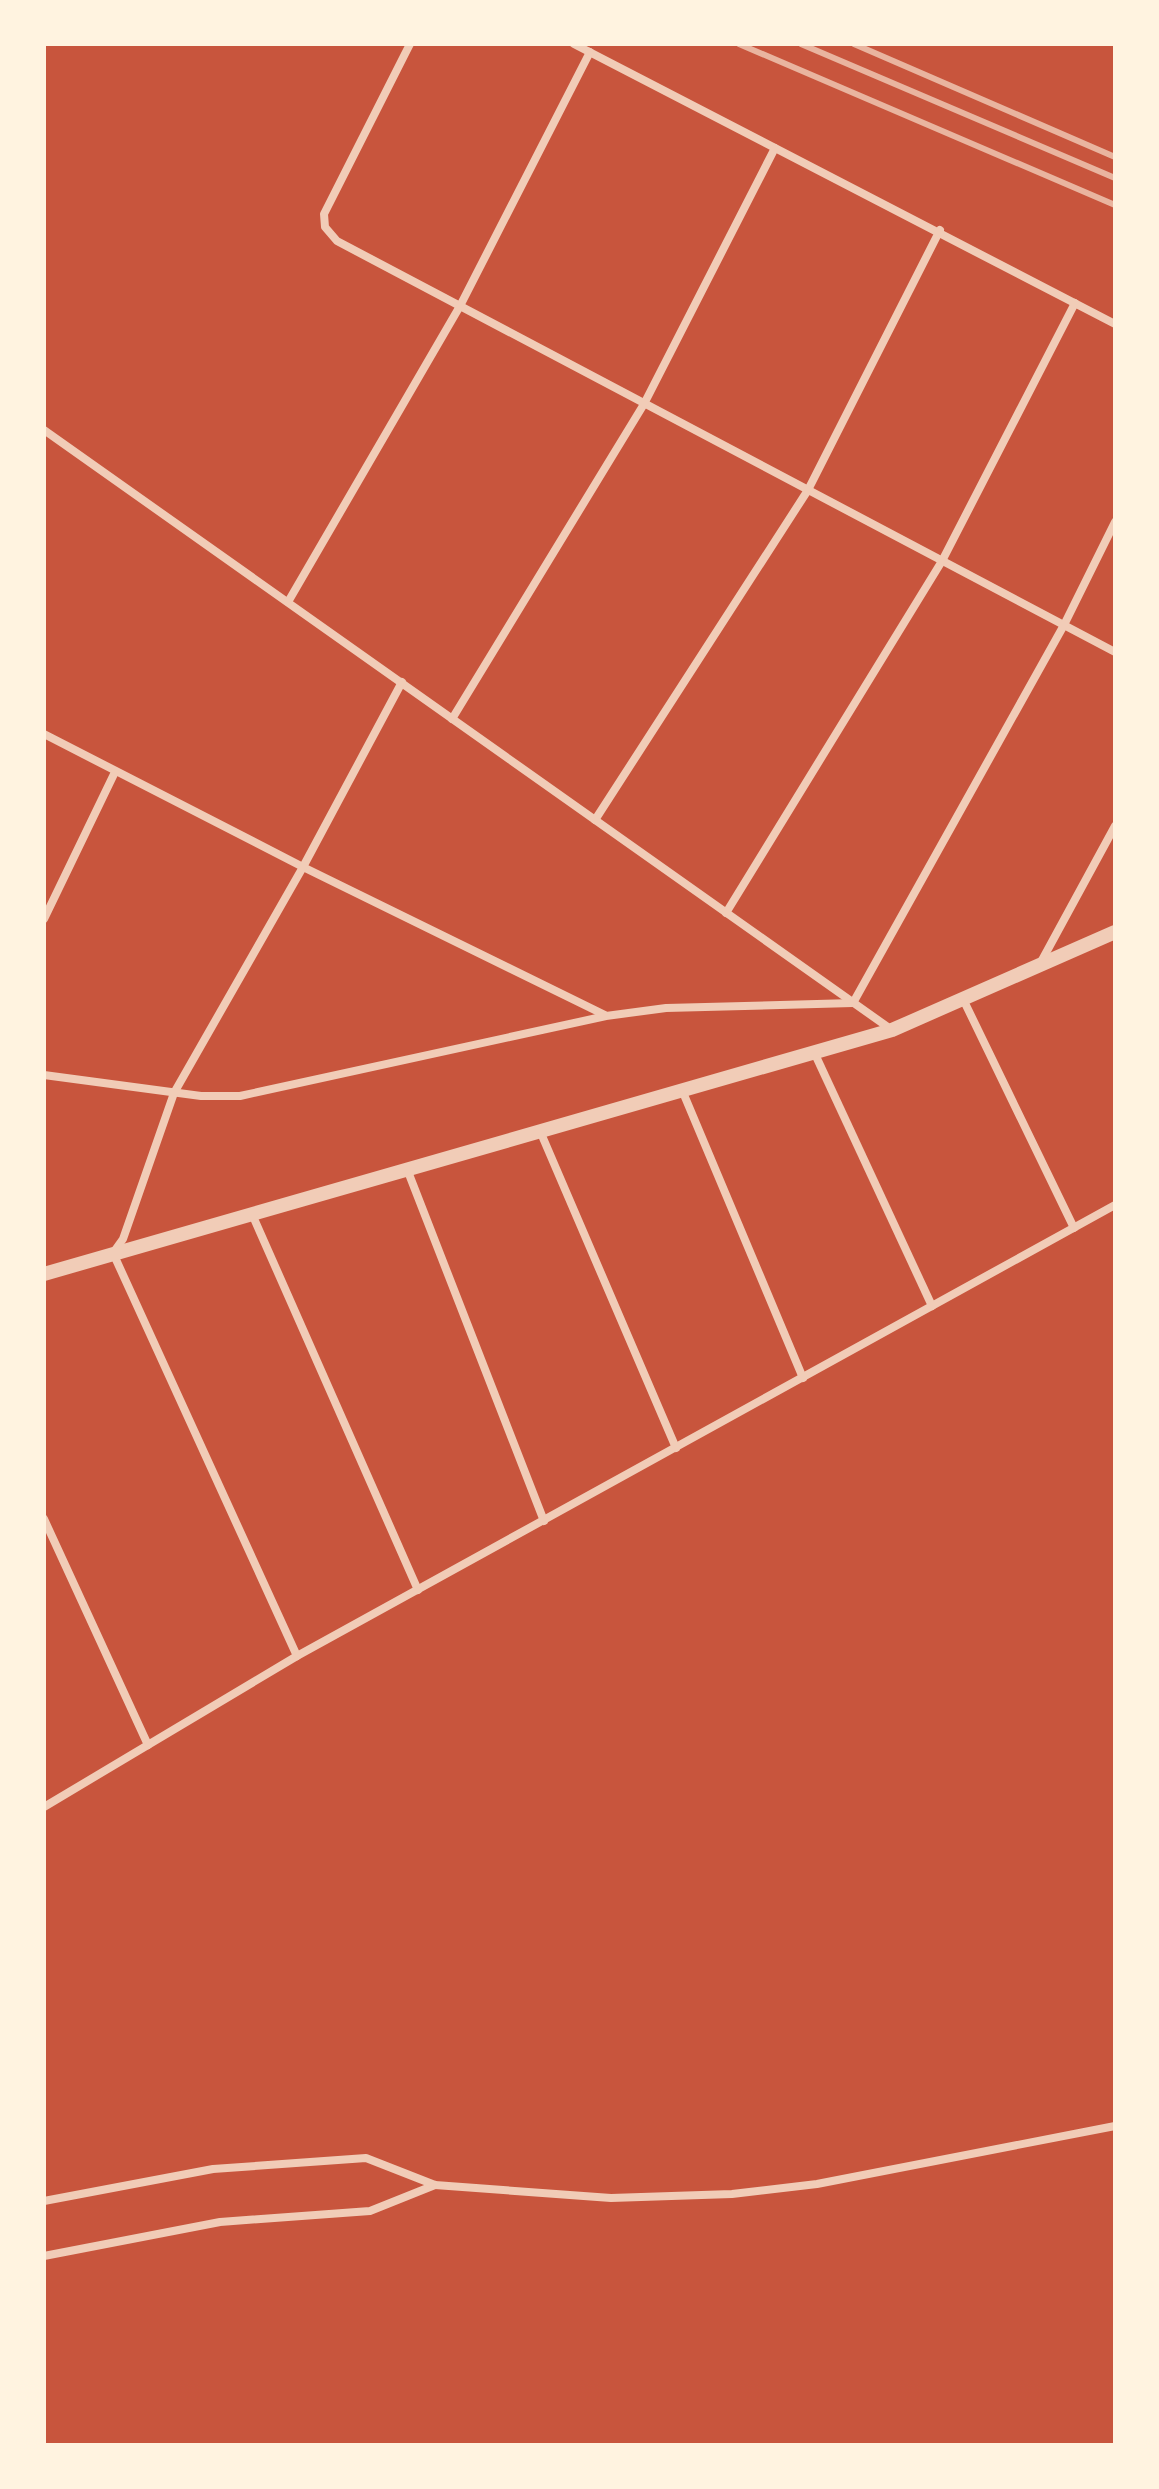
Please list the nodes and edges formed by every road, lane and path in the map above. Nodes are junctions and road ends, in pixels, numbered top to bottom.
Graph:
1 (410, 44) edge
2 (574, 44) edge
3 (590, 52) junction
4 (775, 148) junction
5 (940, 230) junction
6 (1075, 303) junction
7 (460, 306) junction
8 (1115, 324) edge
9 (644, 404) junction
10 (44, 430) edge
11 (808, 490) junction
12 (1115, 522) edge
13 (942, 561) junction
14 (288, 602) junction
15 (1064, 625) junction
16 (1115, 652) edge
17 (402, 682) junction
18 (452, 719) junction
19 (44, 734) edge
20 (115, 772) junction
21 (595, 820) junction
22 (1115, 826) edge
23 (303, 867) junction
24 (726, 913) junction
25 (44, 919) edge
26 (1115, 932) edge
27 (1038, 966) junction
28 (963, 999) junction
29 (853, 1003) junction
30 (606, 1016) junction
31 (892, 1030) junction
32 (814, 1052) junction
33 (44, 1075) edge
34 (682, 1090) junction
35 (174, 1093) junction
36 (540, 1131) junction
37 (407, 1169) junction
38 (1115, 1205) edge
39 (252, 1214) junction
40 (1074, 1228) junction
41 (113, 1253) junction
42 (44, 1274) edge
43 (932, 1306) junction
44 (803, 1378) junction
45 (676, 1448) junction
46 (44, 1519) edge
47 (544, 1521) junction
48 (418, 1590) junction
49 (297, 1656) junction
50 (148, 1745) junction
51 (44, 1807) edge
52 (1115, 2126) edge
53 (435, 2185) junction
54 (44, 2201) edge
55 (44, 2256) edge

1 - 7 street
2 - 3 street
3 - 4 street
3 - 7 street
4 - 5 street
4 - 9 street
5 - 6 street
5 - 11 street
6 - 8 street
6 - 13 street
7 - 9 street
7 - 14 street
9 - 11 street
9 - 18 street
10 - 14 street
11 - 13 street
11 - 21 street
12 - 15 street
13 - 15 street
13 - 24 street
14 - 17 street
15 - 16 street
15 - 29 street
17 - 18 street
17 - 23 street
18 - 21 street
19 - 20 street
20 - 23 street
20 - 25 street
21 - 24 street
22 - 27 street
23 - 30 street
23 - 35 street
24 - 29 street
26 - 27 street
27 - 28 street
28 - 31 street
28 - 40 street
29 - 30 street
29 - 31 street
30 - 35 street
31 - 32 street
32 - 34 street
32 - 43 street
33 - 35 street
34 - 36 street
34 - 44 street
35 - 41 street
36 - 37 street
36 - 45 street
37 - 39 street
37 - 47 street
38 - 40 street
39 - 41 street
39 - 48 street
40 - 43 street
41 - 42 street
41 - 49 street
43 - 44 street
44 - 45 street
45 - 47 street
46 - 50 street
47 - 48 street
48 - 49 street
49 - 50 street
50 - 51 street
52 - 53 street
53 - 54 street
53 - 55 street

